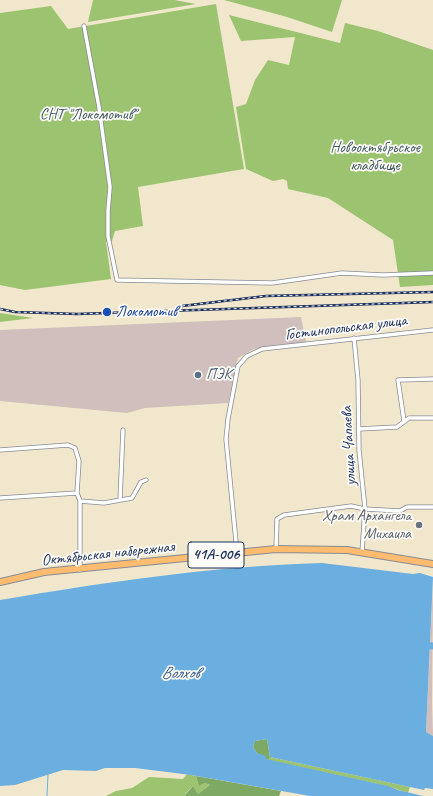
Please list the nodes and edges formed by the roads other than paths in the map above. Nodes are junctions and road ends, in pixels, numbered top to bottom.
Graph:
1 (84, 26) dead end
2 (433, 273) edge
3 (433, 330) edge
4 (354, 338) junction
5 (433, 378) edge
6 (433, 418) edge
7 (404, 421) junction
8 (359, 429) junction
9 (123, 430) dead end
10 (0, 450) edge
11 (146, 480) dead end
12 (77, 493) junction
13 (0, 498) edge
14 (120, 500) junction
15 (80, 501) junction
16 (433, 507) edge
17 (365, 509) junction
18 (276, 549) junction
19 (237, 552) junction
20 (362, 552) junction
21 (433, 564) edge
22 (80, 570) junction
23 (0, 582) edge

1 - 2 street
3 - 4 street, Гостинопольская улица
4 - 8 street, улица Чапаева
4 - 19 street, Гостинопольская улица
5 - 7 street
6 - 7 street
7 - 8 street
8 - 17 street, улица Чапаева
9 - 14 street
10 - 12 street
11 - 14 street
12 - 13 street
12 - 15 street
14 - 15 street
15 - 22 street
16 - 17 street
17 - 18 street
17 - 20 street, улица Чапаева
18 - 19 main road, Октябрьская набережная / 41А-006
18 - 20 main road, Октябрьская набережная / 41А-006
19 - 22 main road, Октябрьская набережная / 41А-006
20 - 21 main road, Октябрьская набережная / 41А-006
22 - 23 main road, Октябрьская набережная / 41А-006

